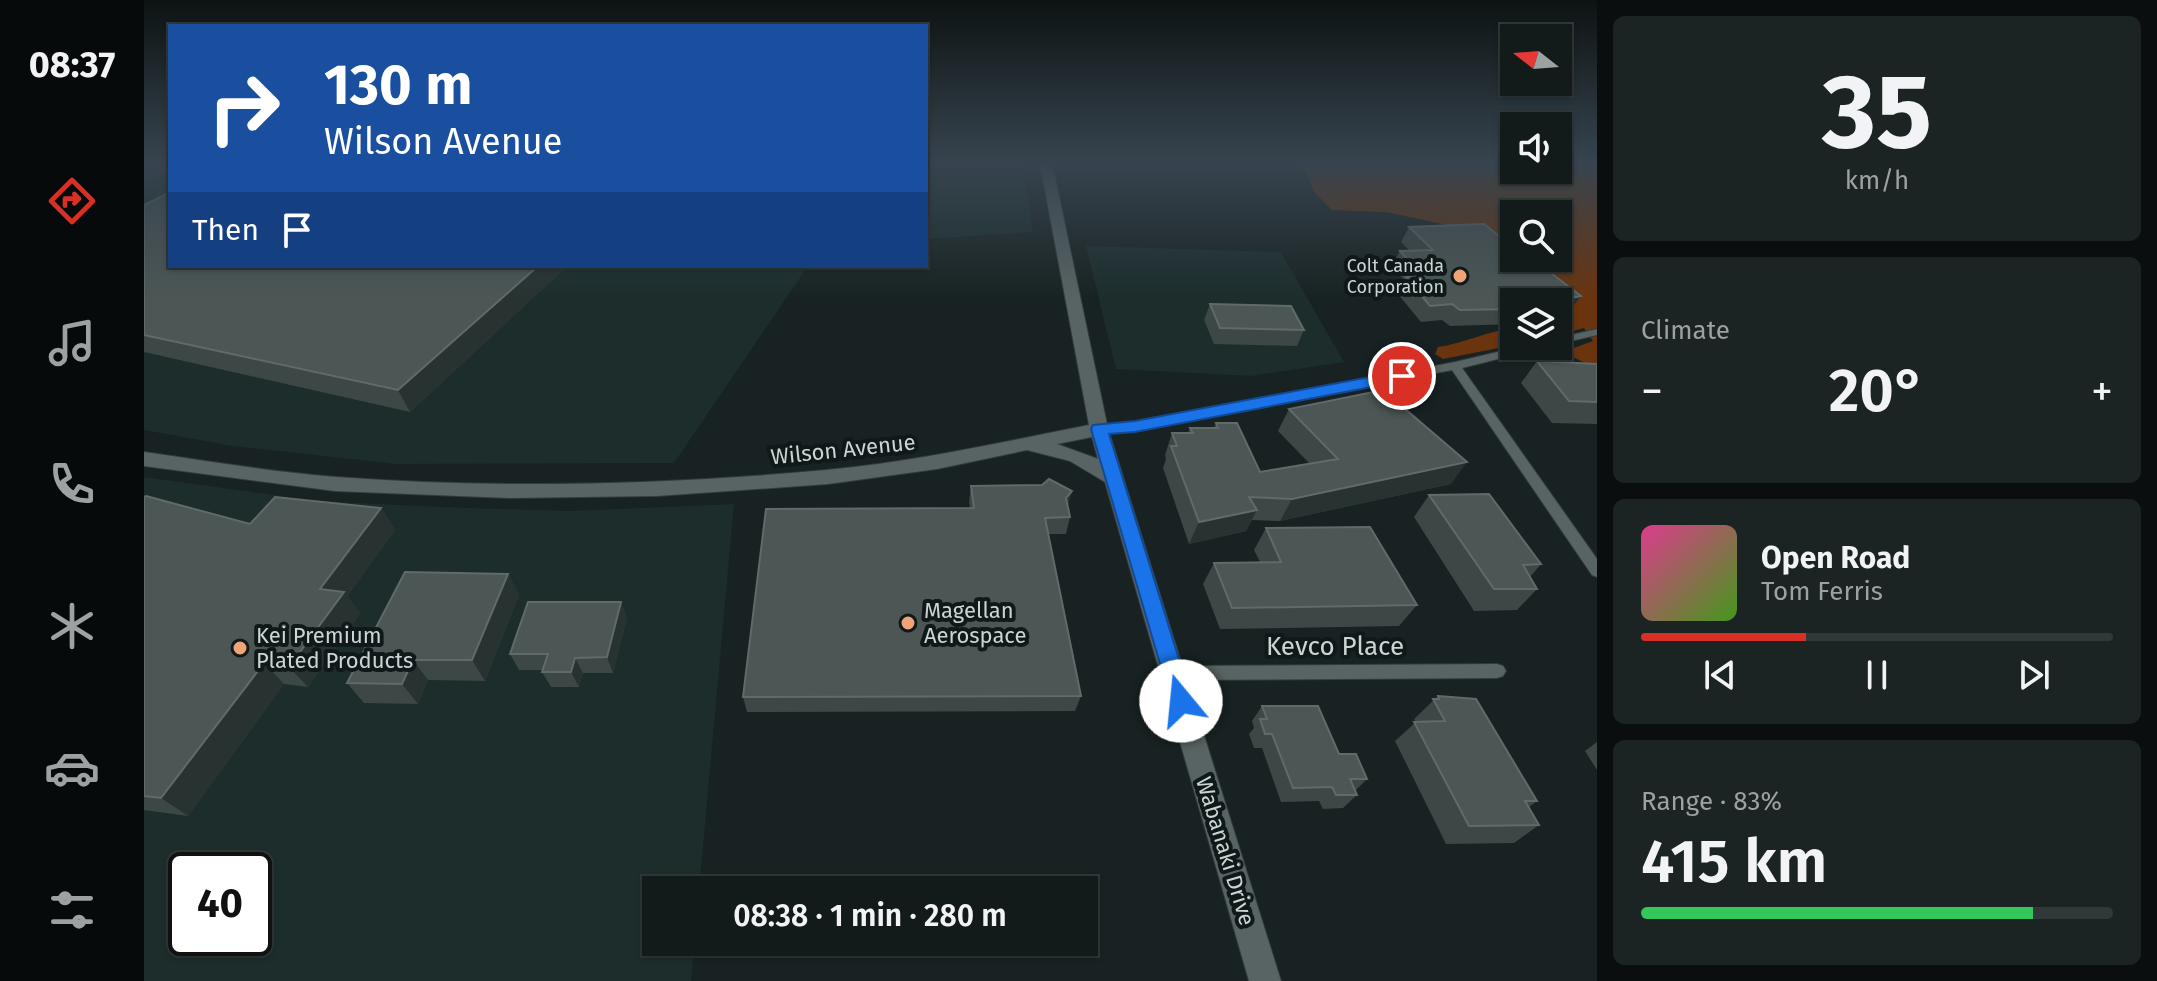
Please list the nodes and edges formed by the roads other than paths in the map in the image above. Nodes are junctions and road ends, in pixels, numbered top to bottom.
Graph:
1 (1055, 209) edge
2 (1597, 332) edge
3 (1572, 338) edge
4 (1500, 355) edge
5 (1455, 366) junction
6 (1099, 429) junction
7 (1027, 445) junction
8 (144, 459) edge
9 (1113, 478) junction
10 (1597, 571) edge
11 (1497, 671) dead end
12 (1172, 673) junction
13 (1265, 981) edge

1 - 6 street, Wabanaki Drive
2 - 3 street
4 - 5 street, Wilson Avenue
5 - 6 street, Wilson Avenue
5 - 10 street
6 - 7 street, Wilson Avenue
6 - 9 street, Wabanaki Drive
7 - 8 street, Wilson Avenue
7 - 9 street
9 - 12 street, Wabanaki Drive
11 - 12 street, Kevco Place
12 - 13 street, Wabanaki Drive

